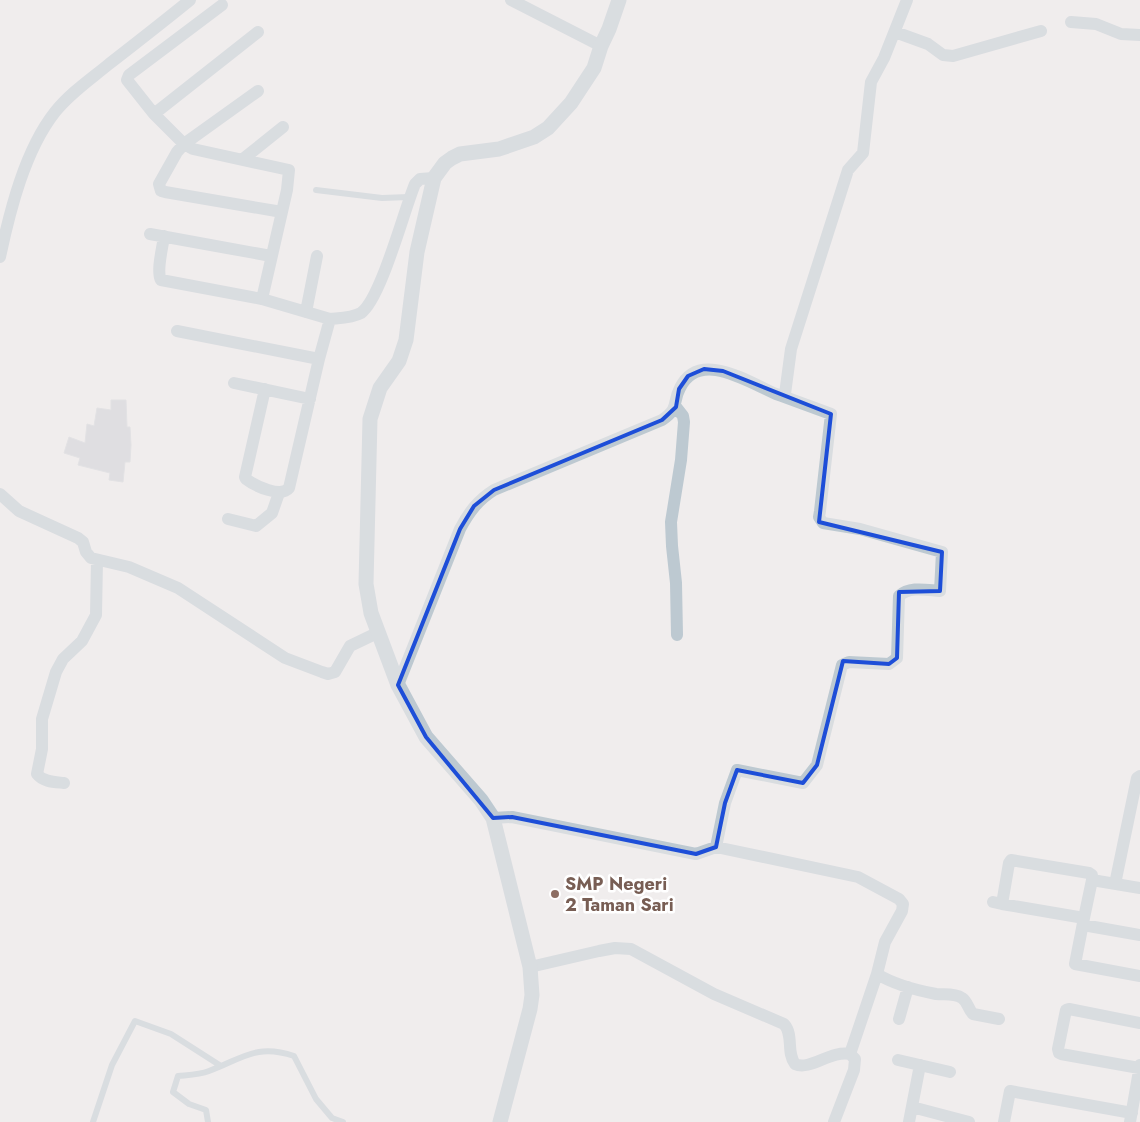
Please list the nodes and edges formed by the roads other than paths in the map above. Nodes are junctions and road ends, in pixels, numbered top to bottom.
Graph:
1 (190, 0) edge
2 (511, 0) edge
3 (619, 0) edge
4 (906, 0) edge
5 (222, 5) dead end
6 (1071, 22) dead end
7 (1041, 31) dead end
8 (258, 32) dead end
9 (895, 32) junction
10 (1140, 35) edge
11 (601, 46) junction
12 (258, 91) dead end
13 (154, 114) junction
14 (283, 127) dead end
15 (184, 144) junction
16 (243, 159) junction
17 (434, 178) junction
18 (316, 190) dead end
19 (409, 197) junction
20 (282, 212) junction
21 (150, 234) dead end
22 (164, 236) junction
23 (271, 256) junction
24 (317, 256) dead end
25 (0, 257) edge
26 (262, 299) junction
27 (306, 312) junction
28 (330, 319) junction
29 (178, 331) dead end
30 (319, 359) junction
31 (234, 383) dead end
32 (265, 390) junction
33 (782, 396) junction
34 (310, 399) junction
35 (676, 407) junction
36 (279, 492) junction
37 (0, 494) edge
38 (228, 519) dead end
39 (97, 560) junction
40 (377, 633) junction
41 (677, 634) dead end
42 (398, 685) junction
43 (1140, 776) edge
44 (64, 783) dead end
45 (493, 818) junction
46 (716, 847) junction
47 (1092, 880) junction
48 (1115, 884) junction
49 (1140, 888) edge
50 (1083, 921) junction
51 (1140, 935) edge
52 (530, 967) junction
53 (877, 974) junction
54 (1140, 976) edge
55 (908, 987) junction
56 (899, 1019) dead end
57 (999, 1019) dead end
58 (1140, 1023) edge
59 (850, 1054) junction
60 (898, 1060) dead end
61 (920, 1065) junction
62 (221, 1066) junction
63 (1140, 1067) edge
64 (950, 1072) dead end
65 (912, 1107) junction
66 (1131, 1118) edge
67 (93, 1122) edge
68 (208, 1122) edge
69 (343, 1122) edge
70 (500, 1122) edge
71 (834, 1122) edge
72 (909, 1122) edge
73 (969, 1122) edge
74 (1004, 1122) edge

1 - 25 street
2 - 11 street
3 - 11 street
4 - 9 street
5 - 13 street
6 - 10 street
7 - 9 street
8 - 13 street
9 - 33 street
11 - 17 street
12 - 15 street
13 - 15 street
14 - 16 street
15 - 16 street
15 - 20 street
16 - 20 street
17 - 19 street
17 - 40 street
18 - 19 lane
19 - 28 street
20 - 23 street
21 - 22 street
22 - 23 street
22 - 26 street
23 - 26 street
24 - 27 street
26 - 27 street
27 - 28 street
28 - 30 street
29 - 30 street
30 - 34 street
31 - 32 street
32 - 34 street
32 - 36 street
33 - 35 street
33 - 46 street
34 - 36 street
35 - 41 street
35 - 42 street
36 - 38 street
37 - 39 street
39 - 40 street
39 - 44 street
40 - 42 street
42 - 45 street
43 - 48 street
45 - 46 street
45 - 52 street
46 - 53 street
47 - 48 street
47 - 50 street
47 - 50 street
48 - 49 street
50 - 51 street
50 - 54 street
52 - 59 street
52 - 70 street
53 - 55 street
53 - 59 street
55 - 56 street
55 - 57 street
58 - 63 street
59 - 71 street
60 - 61 street
61 - 64 street
61 - 65 street
62 - 67 lane
62 - 68 lane
62 - 69 lane
63 - 66 street
65 - 72 street
65 - 73 street
66 - 74 street

